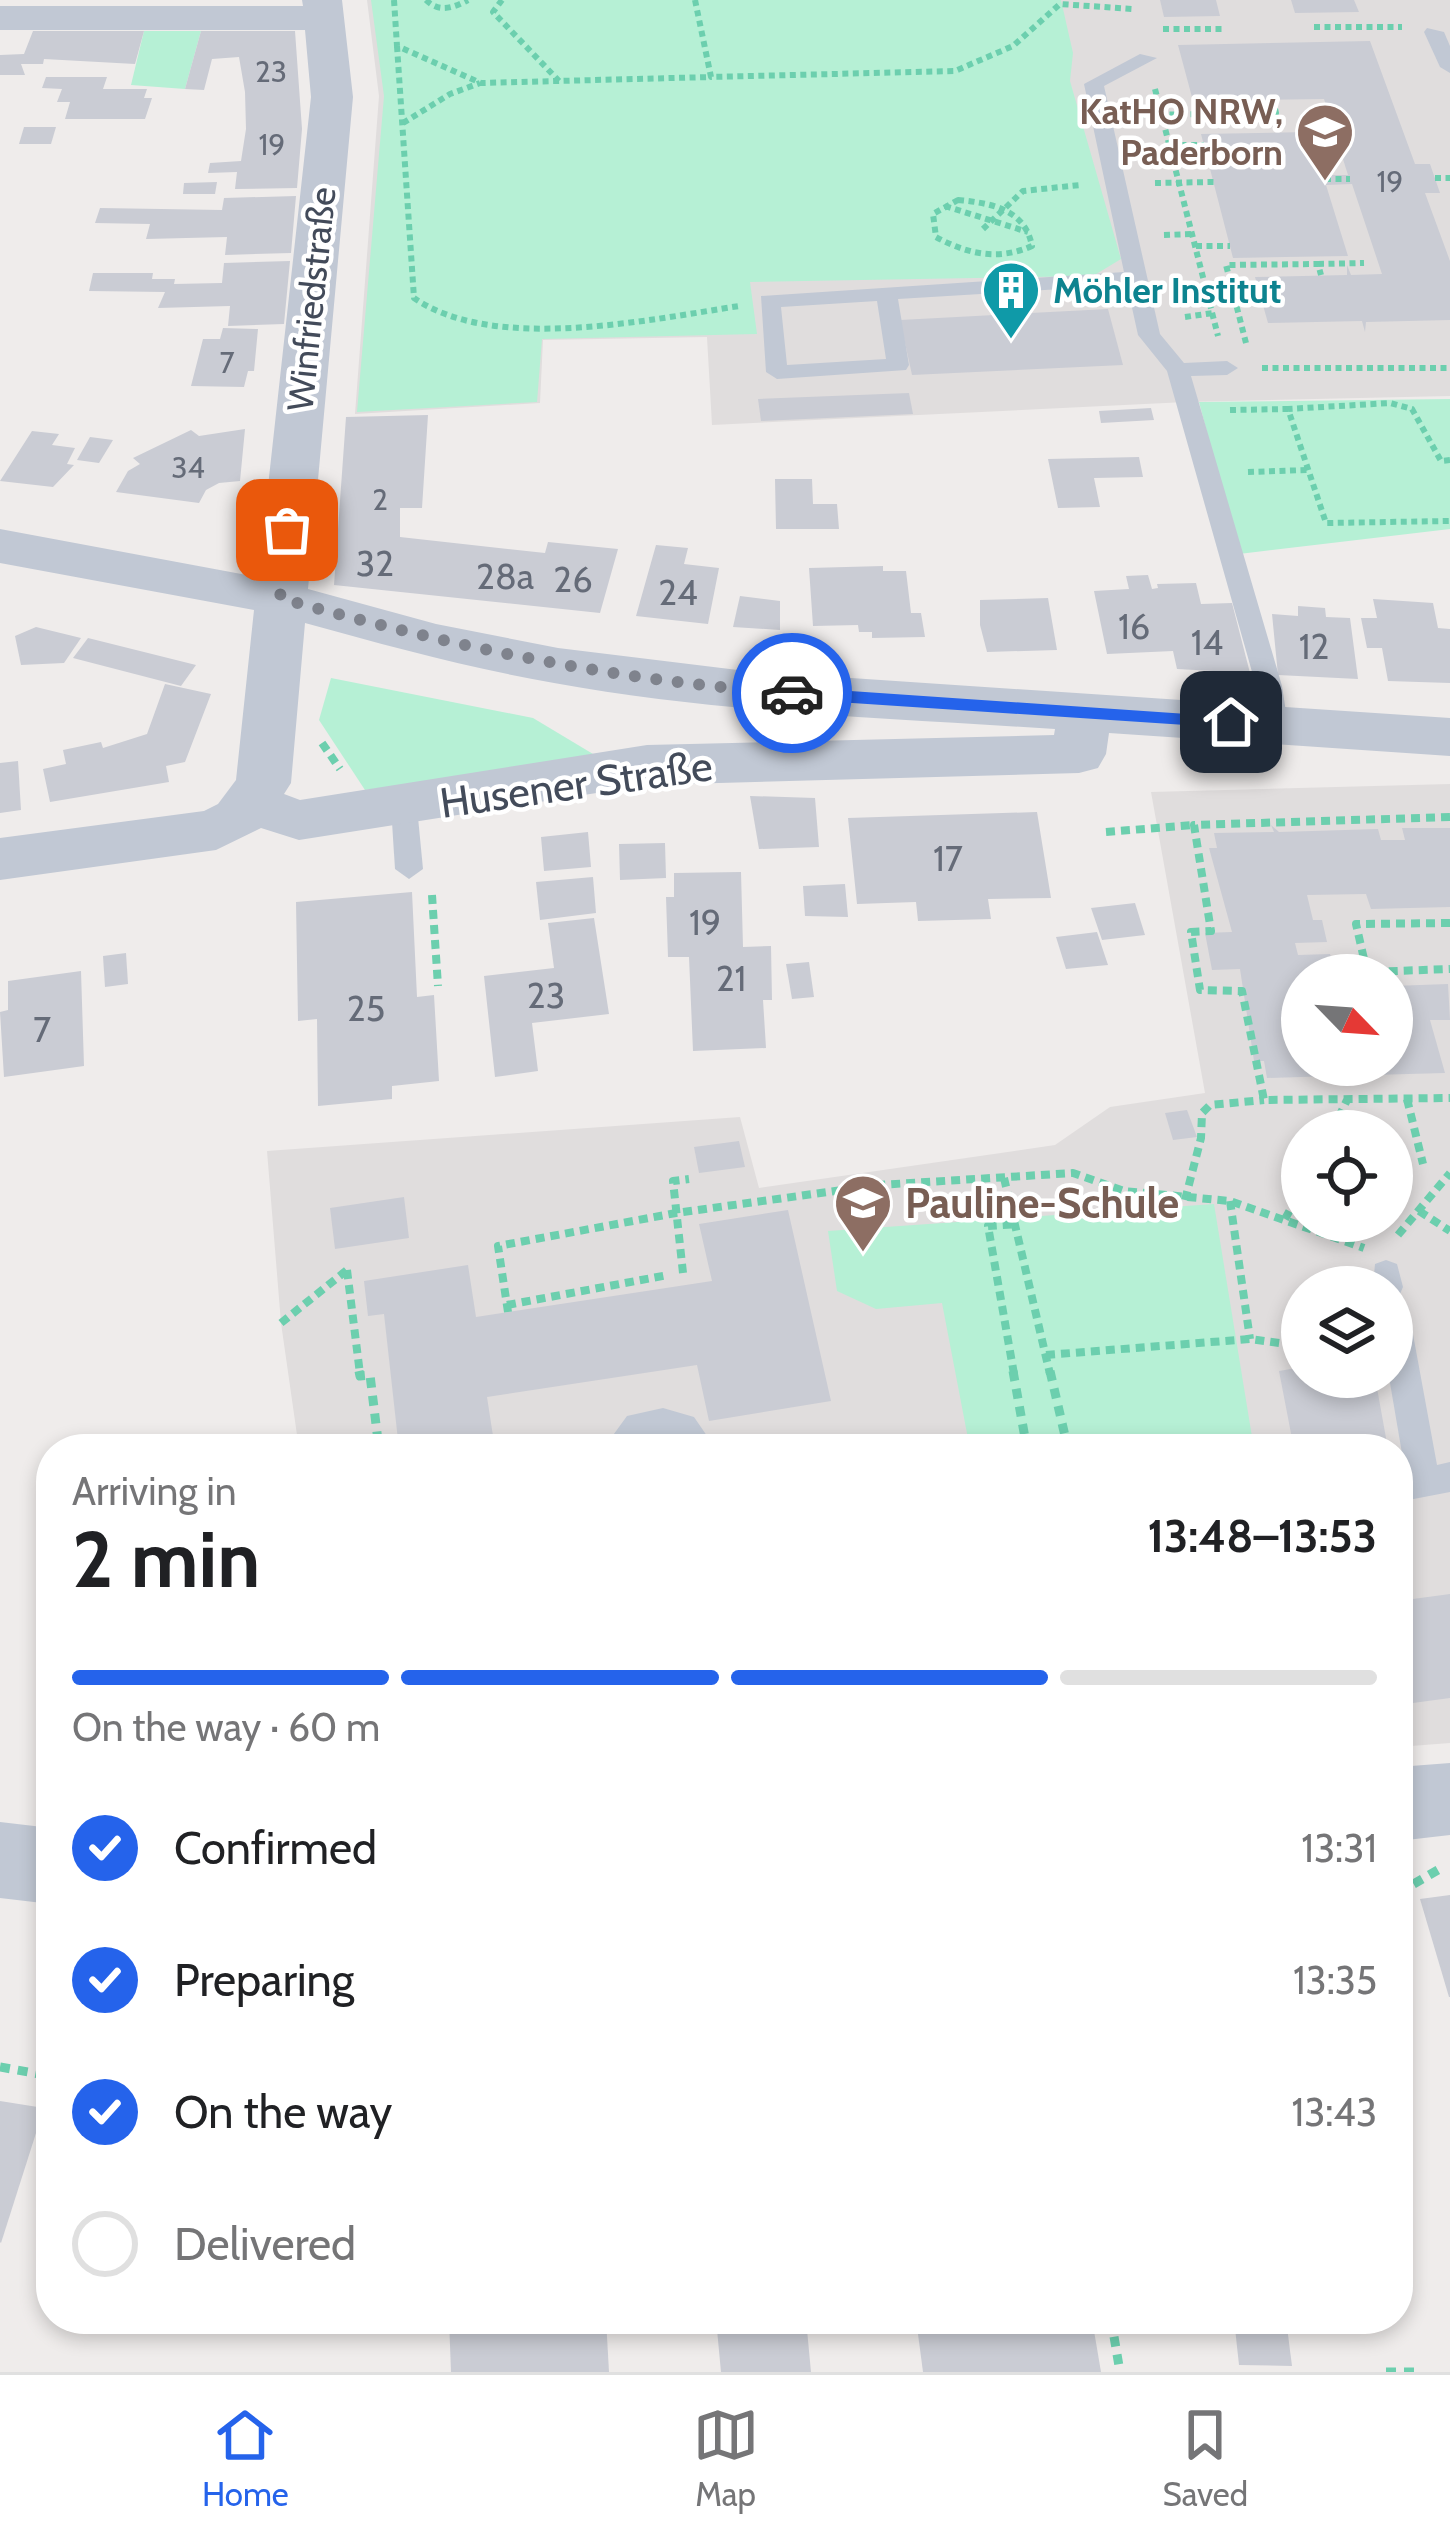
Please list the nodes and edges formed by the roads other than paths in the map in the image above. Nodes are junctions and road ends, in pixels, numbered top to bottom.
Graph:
1 (323, 9) edge
2 (0, 18) edge
3 (1434, 32) dead end
4 (1147, 58) road end
5 (1450, 67) edge
6 (1136, 278) junction
7 (886, 291) junction
8 (1227, 368) road end
9 (1178, 370) junction
10 (0, 546) edge
11 (280, 598) junction
12 (1084, 713) junction
13 (1275, 725) junction
14 (1450, 737) edge
15 (251, 804) junction
16 (404, 807) junction
17 (0, 859) edge
18 (409, 869) dead end
19 (1409, 1398) edge
20 (629, 1434) edge
21 (688, 1434) edge
22 (1424, 1482) edge
23 (1450, 1799) edge
24 (1413, 1803) edge
25 (0, 1860) edge
26 (36, 1864) edge

1 - 2 street
1 - 11 street, Winfriedstraße
3 - 5 lane
4 - 6 lane
6 - 7 lane
6 - 9 lane
7 - 7 lane
8 - 9 lane
9 - 13 lane
10 - 11 street, Husener Straße
11 - 12 street, Husener Straße
11 - 15 street, Winfriedstraße
12 - 13 street, Husener Straße
12 - 16 street, Husener Straße
13 - 14 street, Husener Straße
15 - 16 street, Husener Straße
15 - 17 street
16 - 18 lane
19 - 22 lane
20 - 21 lane
23 - 24 street
25 - 26 street

